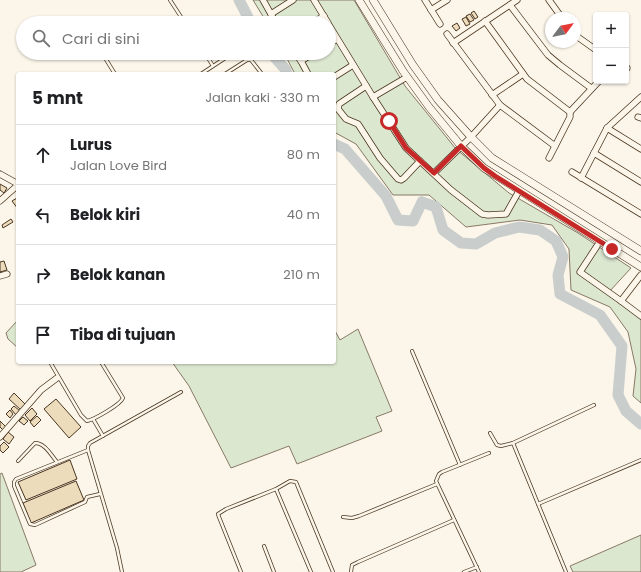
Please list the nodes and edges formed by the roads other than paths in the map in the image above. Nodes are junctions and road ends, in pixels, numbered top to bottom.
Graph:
1 (170, 0) edge
2 (263, 0) edge
3 (293, 0) edge
4 (314, 0) edge
5 (359, 0) edge
6 (374, 0) edge
7 (425, 0) edge
8 (447, 0) edge
9 (517, 0) edge
10 (549, 0) edge
11 (510, 4) junction
12 (431, 10) junction
13 (558, 12) edge
14 (271, 14) joint
15 (180, 16) edge
16 (324, 16) edge
17 (485, 21) junction
18 (440, 24) dead end
19 (447, 34) dead end
20 (337, 39) edge
21 (581, 39) edge
22 (453, 43) junction
23 (593, 48) edge
24 (106, 60) edge
25 (209, 60) edge
26 (222, 60) edge
27 (247, 60) edge
28 (251, 60) edge
29 (301, 61) edge
30 (353, 65) junction
31 (213, 66) junction
32 (114, 72) edge
33 (205, 72) edge
34 (227, 72) edge
35 (260, 72) edge
36 (307, 72) edge
37 (523, 74) junction
38 (336, 76) edge
39 (407, 76) junction
40 (596, 84) edge
41 (366, 86) junction
42 (591, 88) junction
43 (492, 95) junction
44 (373, 97) junction
45 (641, 97) edge
46 (500, 105) junction
47 (570, 112) junction
48 (607, 128) junction
49 (466, 141) junction
50 (555, 146) junction
51 (641, 149) edge
52 (594, 154) junction
53 (549, 158) dead end
54 (420, 161) junction
55 (572, 172) dead end
56 (434, 173) junction
57 (0, 174) edge
58 (581, 178) junction
59 (641, 182) edge
60 (16, 183) edge
61 (16, 186) edge
62 (519, 191) junction
63 (0, 201) edge
64 (641, 214) edge
65 (597, 246) dead end
66 (641, 251) edge
67 (641, 267) edge
68 (7, 274) dead end
69 (641, 275) edge
70 (0, 276) edge
71 (621, 301) junction
72 (641, 316) edge
73 (412, 351) dead end
74 (51, 364) edge
75 (102, 364) edge
76 (57, 378) dead end
77 (182, 392) dead end
78 (594, 405) dead end
79 (92, 419) junction
80 (490, 433) dead end
81 (103, 436) junction
82 (0, 437) edge
83 (513, 443) junction
84 (88, 450) junction
85 (489, 453) dead end
86 (641, 460) edge
87 (18, 461) dead end
88 (57, 462) junction
89 (460, 465) junction
90 (437, 484) junction
91 (276, 489) junction
92 (100, 494) junction
93 (538, 504) junction
94 (343, 517) dead end
95 (454, 520) junction
96 (264, 546) dead end
97 (476, 567) junction
98 (122, 572) edge
99 (242, 572) edge
100 (274, 572) edge
101 (311, 572) edge
102 (333, 572) edge
103 (351, 572) edge
104 (464, 572) edge
105 (479, 572) edge
106 (566, 572) edge

1 - 15 lane
2 - 14 street
3 - 14 street
4 - 16 street
5 - 39 main road
6 - 49 main road
7 - 12 street
8 - 12 street
9 - 11 street
10 - 13 street
11 - 17 street
11 - 42 street
12 - 18 street
17 - 22 street
17 - 37 street
19 - 22 street
20 - 30 street
21 - 23 street
22 - 43 street
24 - 32 lane
25 - 31 lane
26 - 31 lane
27 - 34 lane
28 - 35 lane
29 - 36 street
30 - 38 street
30 - 41 street
31 - 33 lane
37 - 43 street
37 - 47 street
39 - 44 street
39 - 49 main road
40 - 42 street
41 - 44 street
41 - 54 street
42 - 47 street
43 - 46 street
44 - 54 street
45 - 48 street
46 - 49 street
46 - 50 street
47 - 50 street
48 - 51 street
48 - 52 street
49 - 56 street
49 - 62 main road
49 - 66 main road
50 - 53 street
52 - 58 street
52 - 59 street
54 - 56 street
55 - 58 street
56 - 62 street
57 - 60 street
58 - 64 street
61 - 63 street
62 - 67 main road
65 - 71 street
68 - 70 street
69 - 71 street
71 - 72 street
73 - 89 lane
74 - 79 lane
75 - 79 lane
76 - 82 street
77 - 81 lane
78 - 83 lane
79 - 81 lane
80 - 83 lane
81 - 84 lane
83 - 93 lane
84 - 88 lane
84 - 92 lane
85 - 89 lane
86 - 93 lane
87 - 88 lane
88 - 92 lane
89 - 90 lane
90 - 94 lane
90 - 95 lane
91 - 99 lane
91 - 101 lane
91 - 102 lane
92 - 98 lane
93 - 106 lane
95 - 97 lane
95 - 103 lane
96 - 100 lane
97 - 104 lane
97 - 105 lane

